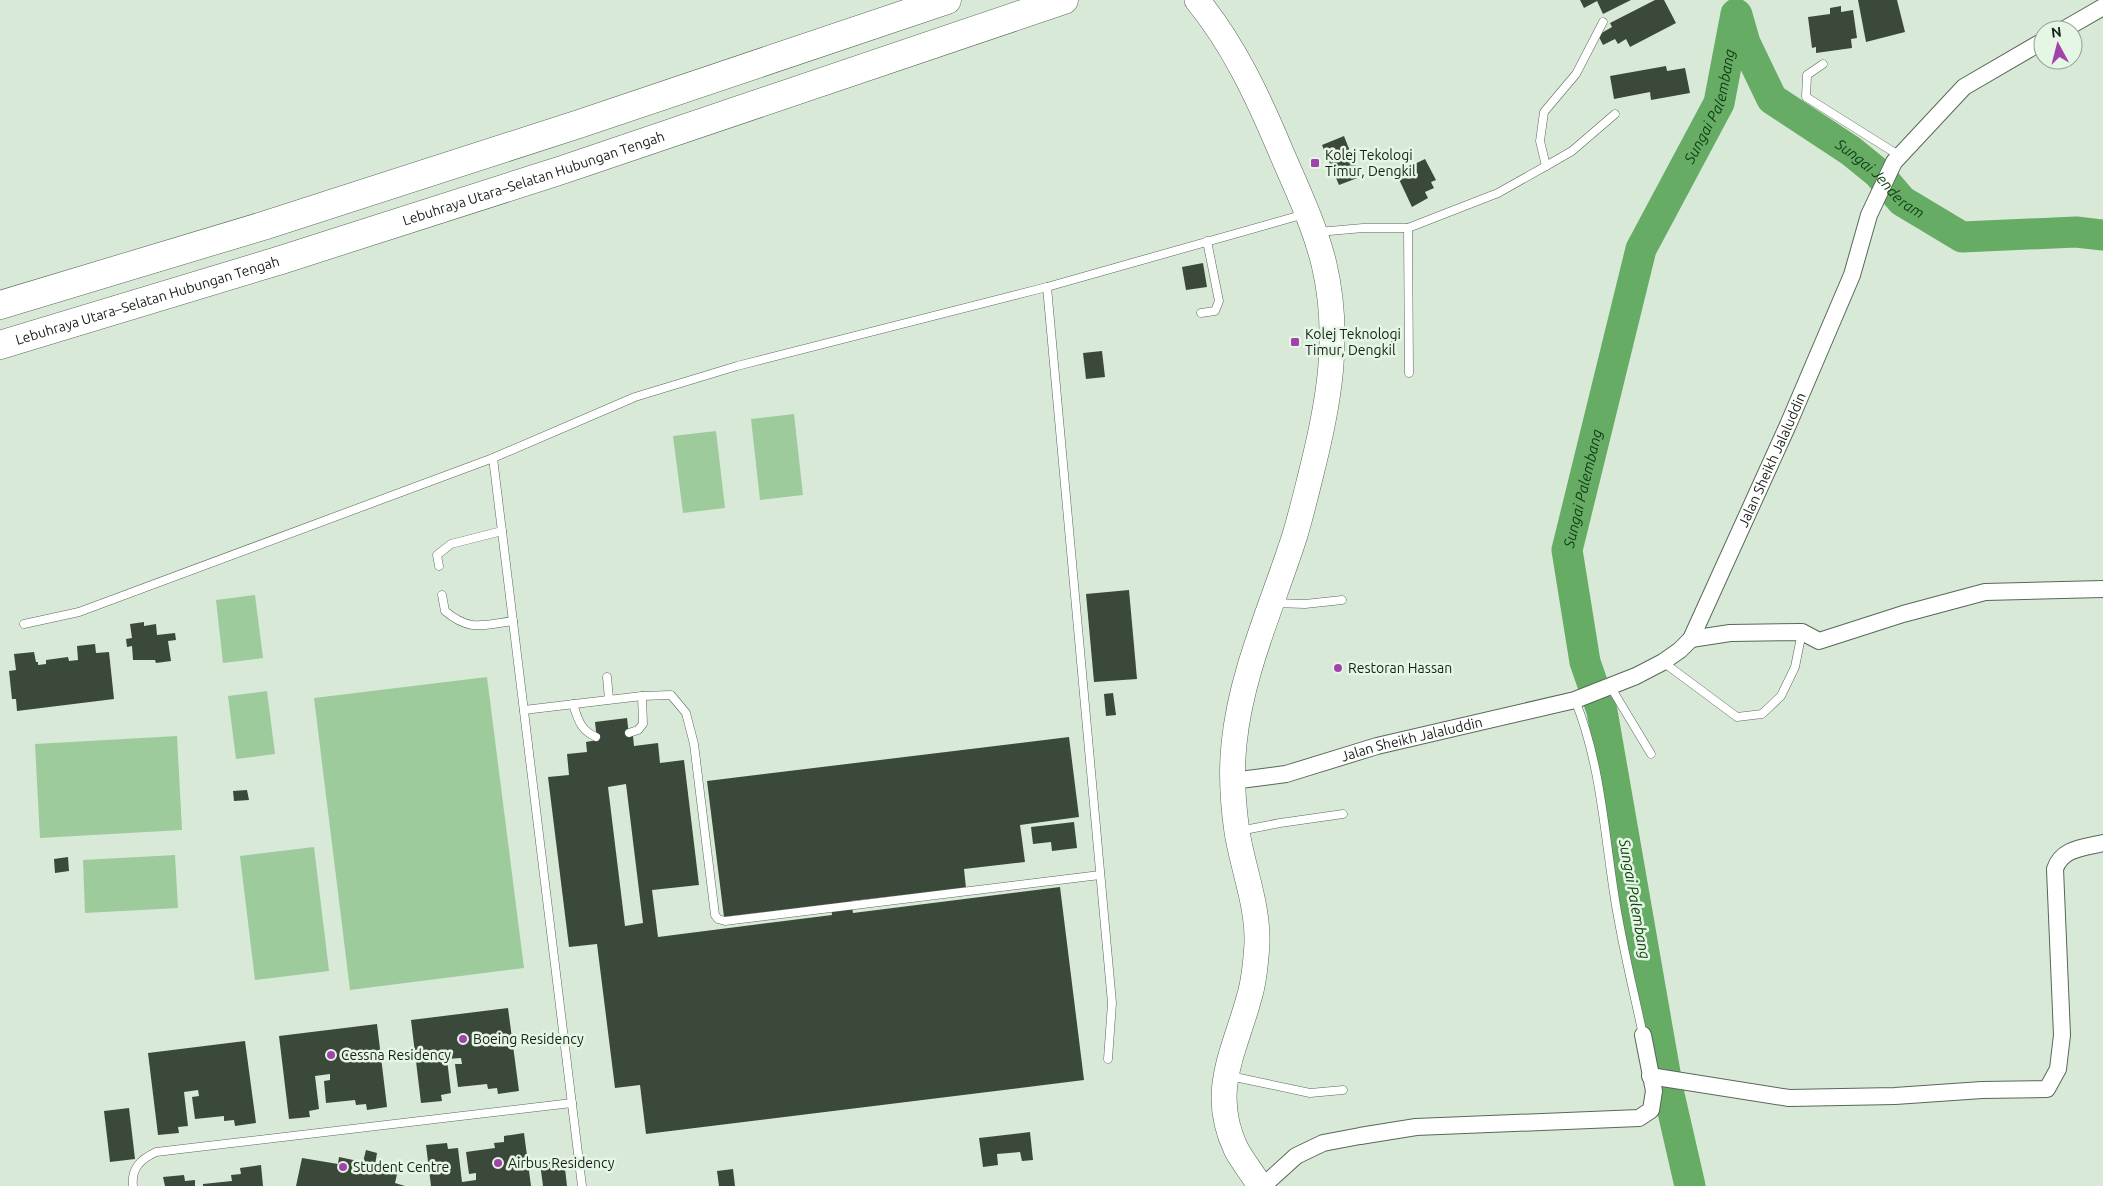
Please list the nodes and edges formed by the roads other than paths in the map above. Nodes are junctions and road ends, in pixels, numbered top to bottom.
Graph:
1 (947, 0) edge
2 (1064, 0) edge
3 (1197, 0) edge
4 (2103, 8) edge
5 (2081, 20) edge
6 (1603, 22) dead end
7 (2033, 48) edge
8 (1823, 64) dead end
9 (1615, 114) dead end
10 (1897, 159) junction
11 (1546, 166) junction
12 (1311, 223) junction
13 (1408, 228) junction
14 (1207, 241) junction
15 (1047, 288) junction
16 (0, 305) edge
17 (1201, 313) dead end
18 (0, 344) edge
19 (1409, 373) dead end
20 (493, 458) junction
21 (502, 530) junction
22 (439, 566) dead end
23 (2103, 589) edge
24 (442, 595) dead end
25 (1342, 600) dead end
26 (1272, 603) junction
27 (513, 621) junction
28 (24, 624) dead end
29 (1802, 632) junction
30 (1691, 639) junction
31 (1663, 662) junction
32 (607, 677) dead end
33 (1607, 687) junction
34 (642, 696) junction
35 (1582, 697) junction
36 (609, 699) junction
37 (573, 704) junction
38 (524, 710) junction
39 (629, 733) dead end
40 (596, 737) dead end
41 (1651, 754) dead end
42 (1232, 781) junction
43 (1343, 814) dead end
44 (1237, 832) junction
45 (2103, 843) edge
46 (1100, 875) junction
47 (1643, 1035) joint
48 (1108, 1059) dead end
49 (1225, 1075) junction
50 (1654, 1076) junction
51 (1343, 1090) dead end
52 (572, 1103) junction
53 (133, 1186) edge
54 (582, 1186) edge
55 (1262, 1186) edge

1 - 16 highway
2 - 18 highway, Lebuhraya Utara–Selatan Hubungan Tengah
3 - 12 main road
4 - 5 street
6 - 11 lane
7 - 10 street, Jalan Sheikh Jalaluddin
8 - 10 lane
9 - 11 lane
10 - 30 street, Jalan Sheikh Jalaluddin
11 - 13 lane
12 - 13 lane
12 - 14 lane
12 - 26 main road
13 - 19 lane
14 - 15 lane
14 - 17 lane
15 - 20 lane
15 - 46 lane
20 - 21 lane
20 - 28 lane
21 - 22 lane
21 - 27 lane
23 - 29 street
24 - 27 lane
25 - 26 lane
26 - 42 main road
27 - 38 lane
29 - 30 street
29 - 31 lane
30 - 31 street, Jalan Sheikh Jalaluddin
31 - 33 street, Jalan Sheikh Jalaluddin
32 - 36 lane
33 - 35 street, Jalan Sheikh Jalaluddin
33 - 41 lane
34 - 36 lane
34 - 39 lane
34 - 46 lane
35 - 42 street, Jalan Sheikh Jalaluddin
35 - 47 lane
36 - 37 lane
37 - 38 lane
37 - 40 lane
38 - 52 lane
42 - 44 main road
43 - 44 lane
44 - 49 main road
45 - 50 street
46 - 48 lane
47 - 50 street
49 - 51 lane
49 - 55 main road
50 - 55 street
52 - 53 lane
52 - 54 lane

